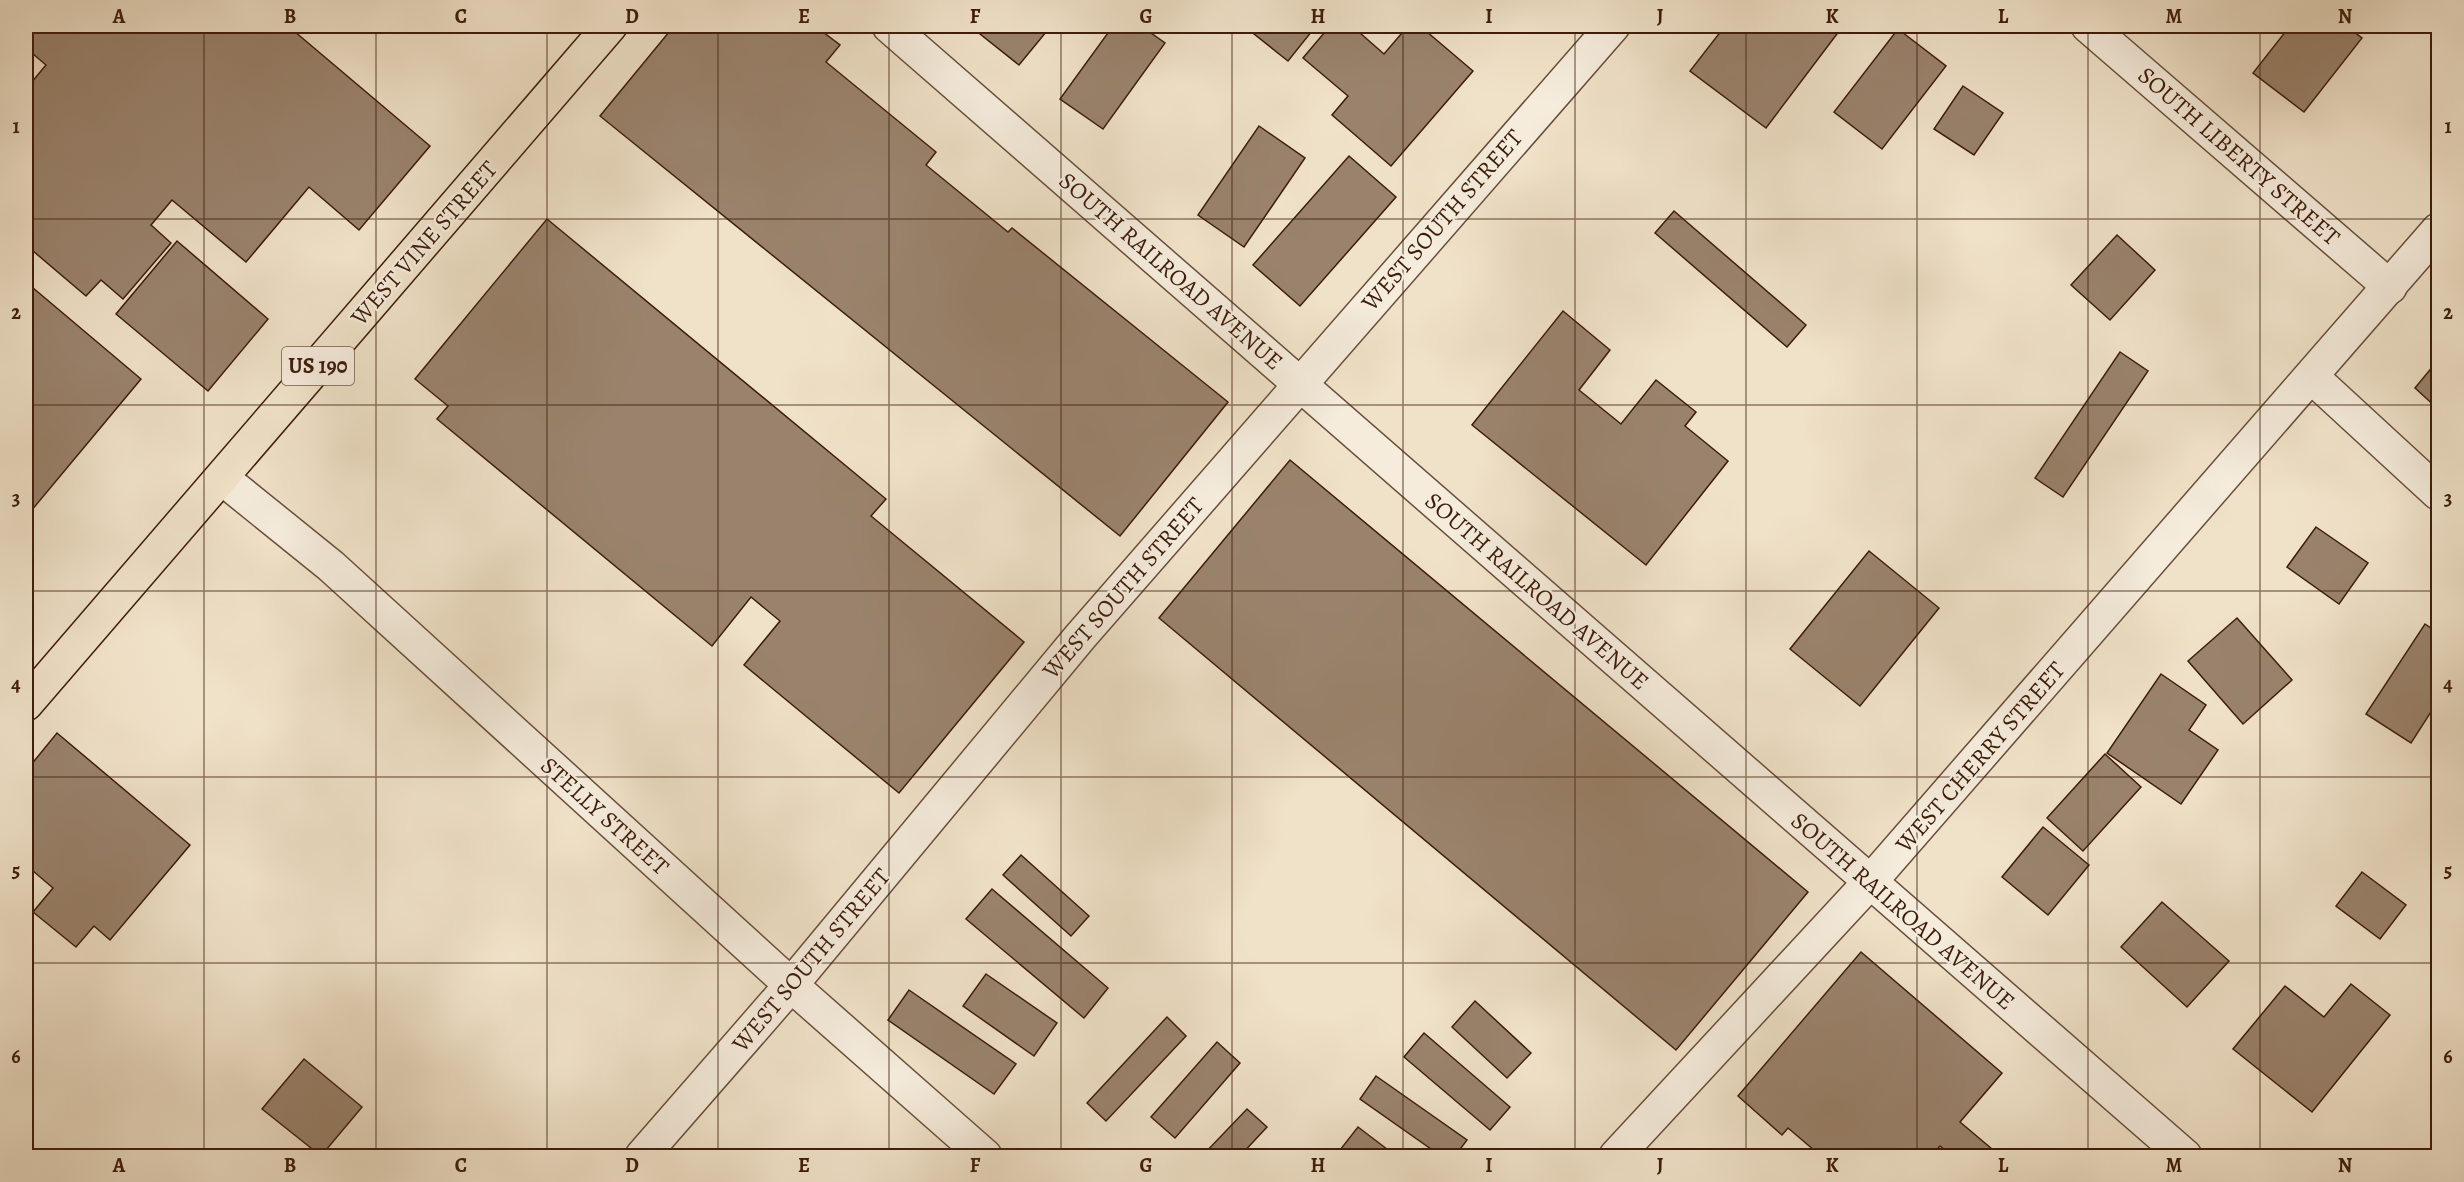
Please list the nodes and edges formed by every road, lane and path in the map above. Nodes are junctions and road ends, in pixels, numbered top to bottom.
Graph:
1 (610, 26) edge
2 (889, 26) edge
3 (1612, 26) edge
4 (2088, 26) edge
5 (2439, 230) edge
6 (2390, 287) junction
7 (2312, 377) junction
8 (1299, 383) junction
9 (222, 478) junction
10 (2439, 494) edge
11 (26, 704) edge
12 (1870, 882) junction
13 (791, 985) junction
14 (642, 1156) edge
15 (985, 1156) edge
16 (1616, 1156) edge
17 (2185, 1156) edge

1 - 9 highway, WEST VINE STREET / US 190
2 - 8 street, SOUTH RAILROAD AVENUE
3 - 8 street, WEST SOUTH STREET
4 - 6 street, SOUTH LIBERTY STREET
5 - 6 street
6 - 7 street, WEST CHERRY STREET
7 - 10 street
7 - 12 street, WEST CHERRY STREET
8 - 12 street, SOUTH RAILROAD AVENUE
8 - 13 street, WEST SOUTH STREET
9 - 11 highway, WEST VINE STREET / US 190
9 - 13 street, STELLY STREET
12 - 16 street, WEST CHERRY STREET
12 - 17 street, SOUTH RAILROAD AVENUE
13 - 14 street, WEST SOUTH STREET
13 - 15 street, STELLY STREET

